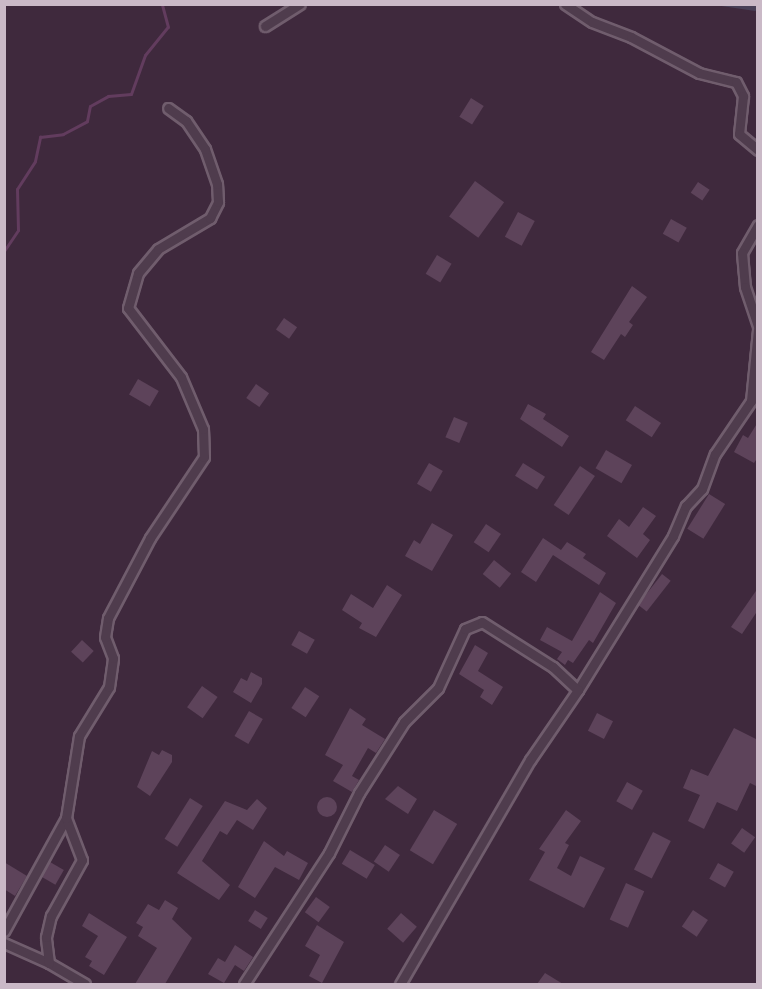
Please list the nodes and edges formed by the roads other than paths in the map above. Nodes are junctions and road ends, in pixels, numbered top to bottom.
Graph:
1 (300, 4) edge
2 (565, 4) edge
3 (265, 26) dead end
4 (168, 108) dead end
5 (758, 150) edge
6 (758, 225) edge
7 (758, 328) edge
8 (578, 690) junction
9 (66, 818) junction
10 (4, 931) edge
11 (4, 943) edge
12 (48, 963) junction
13 (85, 984) edge
14 (244, 984) edge
15 (400, 984) edge

1 - 3 street
2 - 5 street
4 - 9 street
6 - 7 street
7 - 8 street
8 - 14 street
8 - 15 street
9 - 10 street
9 - 12 street
11 - 12 street
12 - 13 street

